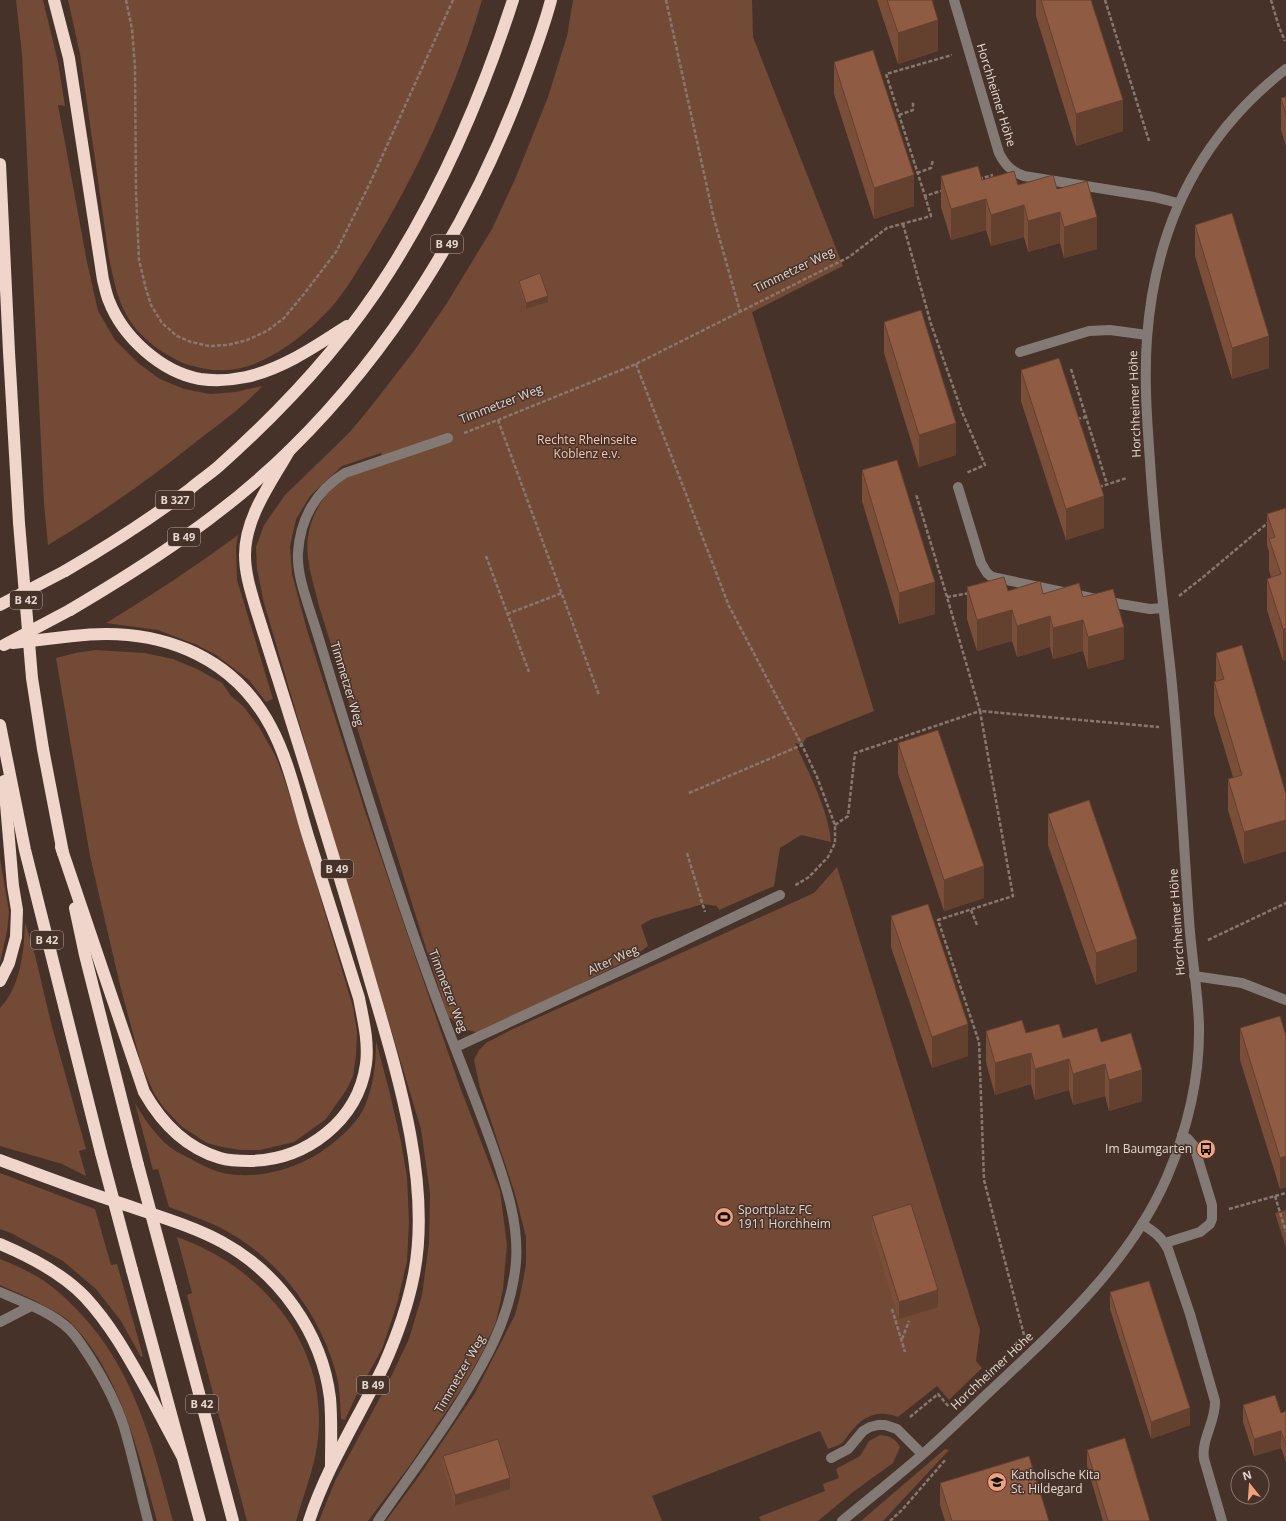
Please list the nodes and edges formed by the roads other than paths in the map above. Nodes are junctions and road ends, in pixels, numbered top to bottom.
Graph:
1 (54, 0) edge
2 (513, 0) edge
3 (551, 0) edge
4 (954, 0) edge
5 (1286, 69) edge
6 (0, 164) edge
7 (1178, 203) junction
8 (354, 322) junction
9 (1147, 335) junction
10 (1020, 352) dead end
11 (448, 438) road end
12 (289, 452) junction
13 (958, 486) road end
14 (0, 604) edge
15 (1163, 608) junction
16 (2, 645) edge
17 (0, 726) edge
18 (61, 847) junction
19 (780, 894) road end
20 (1194, 976) junction
21 (0, 982) edge
22 (1286, 1000) edge
23 (456, 1047) junction
24 (1182, 1135) junction
25 (0, 1160) edge
26 (1142, 1224) junction
27 (1165, 1242) junction
28 (0, 1244) edge
29 (0, 1292) edge
30 (31, 1306) junction
31 (0, 1322) edge
32 (922, 1454) junction
33 (182, 1456) junction
34 (831, 1458) dead end
35 (330, 1468) junction
36 (148, 1521) edge
37 (200, 1521) edge
38 (233, 1521) edge
39 (309, 1521) edge
40 (378, 1521) edge
41 (842, 1521) edge
42 (1222, 1521) edge

1 - 8 highway
2 - 8 highway, B 49
3 - 12 highway, B 49
4 - 7 street, Horchheimer Höhe
5 - 7 street, Horchheimer Höhe
6 - 18 highway, B 42
7 - 9 street, Horchheimer Höhe
8 - 14 highway, B 327, bridge
9 - 10 street
9 - 15 street, Horchheimer Höhe
11 - 23 street, Timmetzer Weg
12 - 16 highway, B 49, bridge
12 - 35 highway, B 49
13 - 15 street
15 - 20 street, Horchheimer Höhe
16 - 18 highway, bridge
17 - 21 highway
17 - 33 highway, B 42, bridge
18 - 38 highway, B 42, bridge
19 - 23 street, Alter Weg
20 - 22 street
20 - 24 street, Horchheimer Höhe
23 - 40 street, Timmetzer Weg
24 - 26 street, Horchheimer Höhe
24 - 27 street
25 - 35 highway
26 - 27 street
26 - 32 street, Horchheimer Höhe
27 - 42 street
28 - 33 highway
29 - 30 street
30 - 31 street
30 - 36 street
32 - 34 street
32 - 41 street, Horchheimer Höhe
33 - 37 highway, B 42
35 - 39 highway

